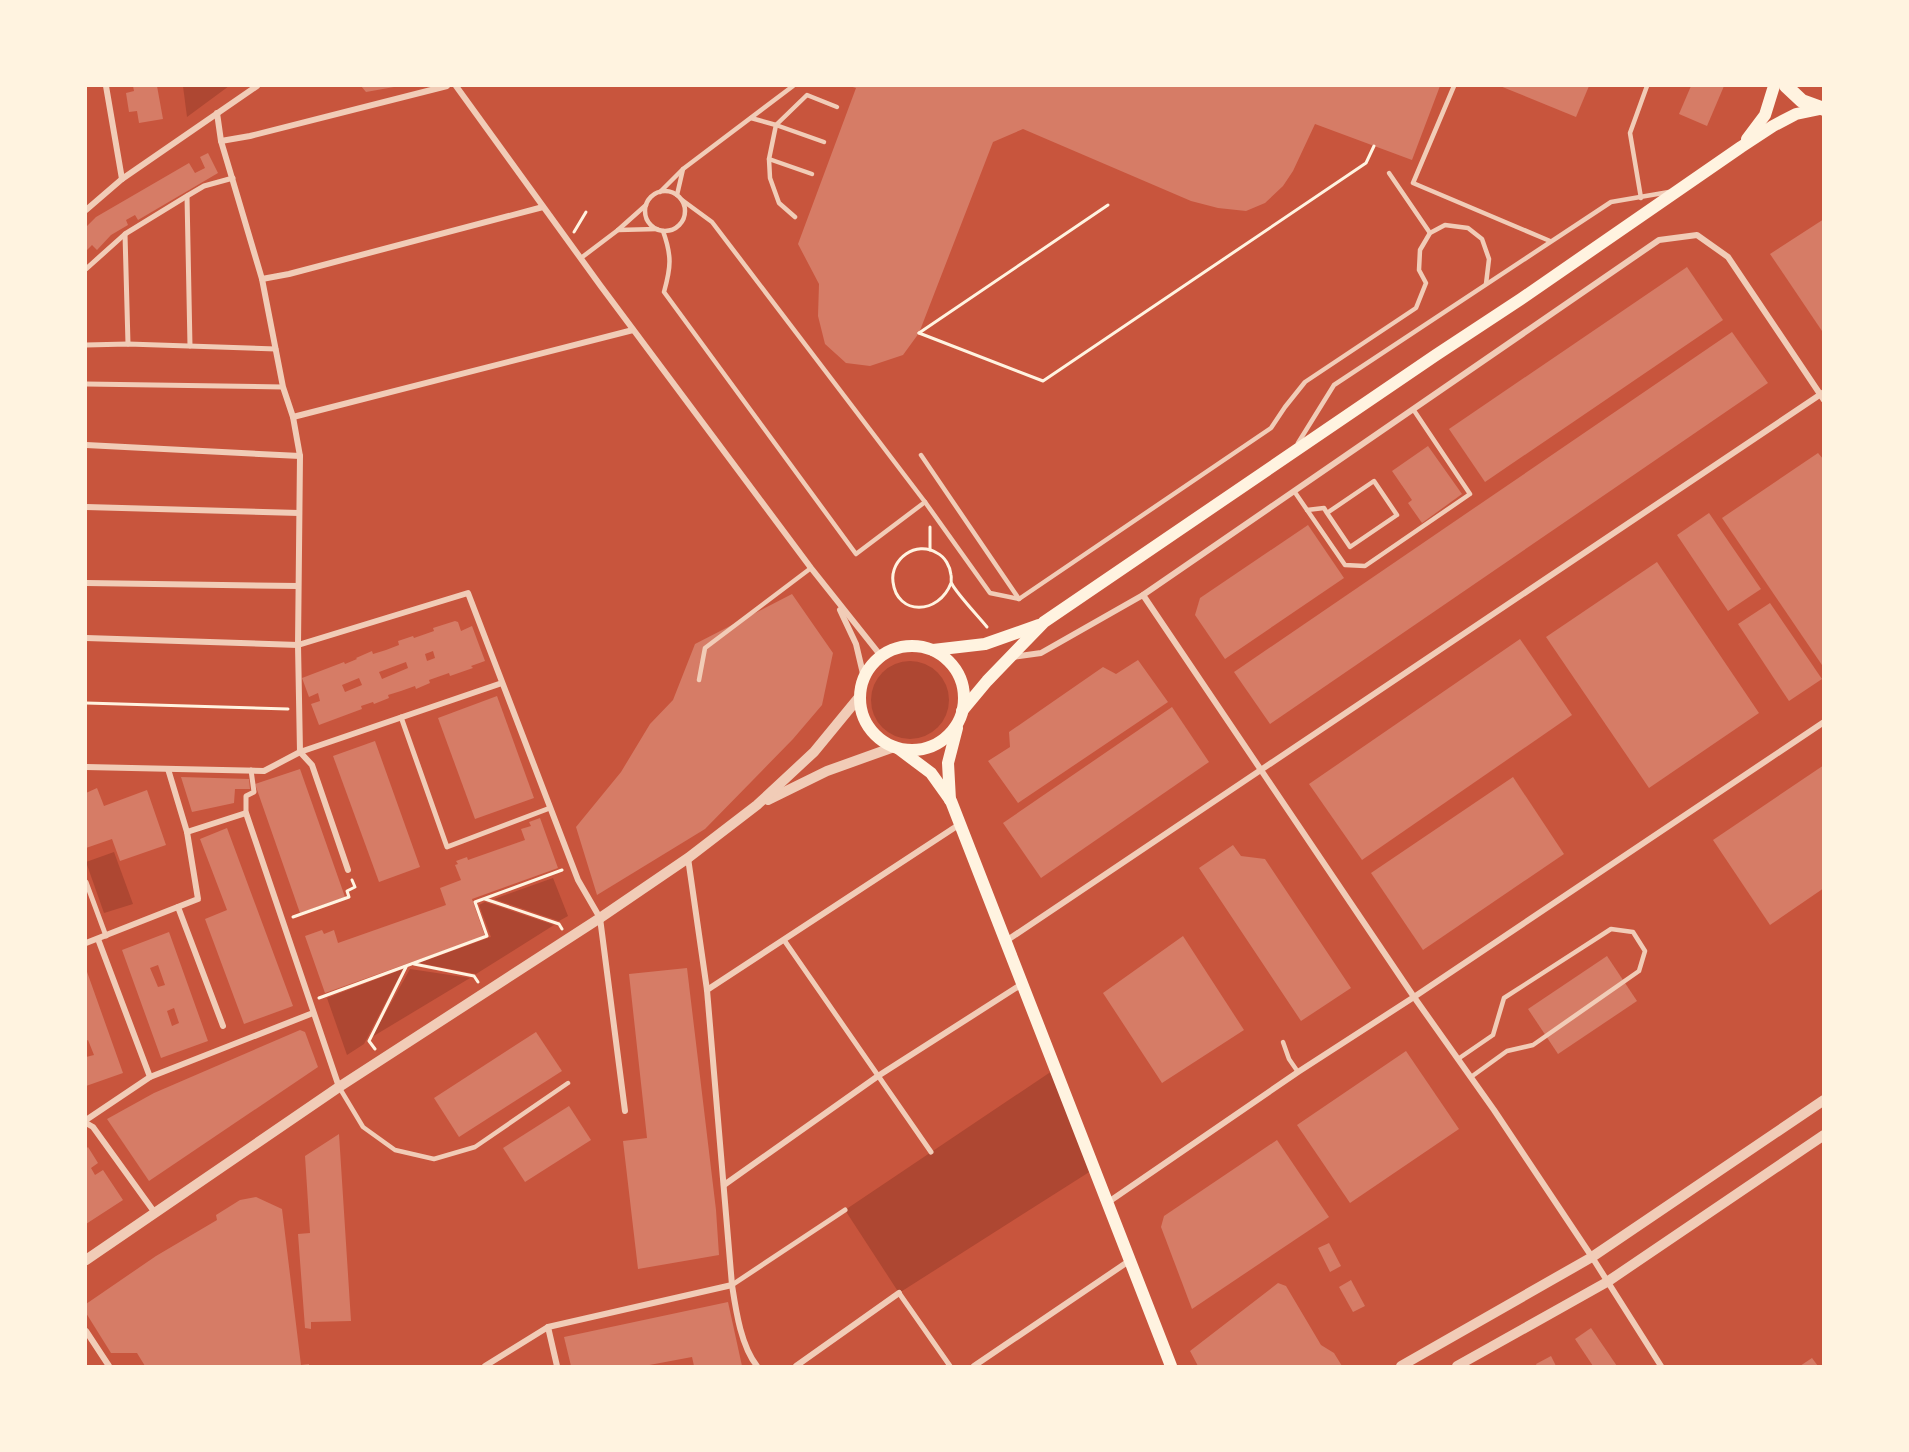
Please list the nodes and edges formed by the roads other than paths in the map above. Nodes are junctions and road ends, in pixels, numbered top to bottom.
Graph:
1 (106, 86) edge
2 (257, 86) edge
3 (447, 86) edge
4 (456, 86) edge
5 (793, 86) edge
6 (1454, 86) edge
7 (1647, 86) edge
8 (1774, 86) edge
9 (1786, 86) edge
10 (837, 107) dead end
11 (1822, 109) edge
12 (217, 113) junction
13 (751, 118) junction
14 (776, 126) junction
15 (221, 141) junction
16 (824, 142) dead end
17 (1741, 147) junction
18 (769, 159) junction
19 (683, 168) junction
20 (1389, 173) dead end
21 (812, 174) dead end
22 (233, 178) junction
23 (122, 179) junction
24 (1678, 190) junction
25 (660, 192) junction
26 (677, 195) junction
27 (187, 196) junction
28 (1641, 198) junction
29 (682, 200) junction
30 (646, 205) junction
31 (543, 207) junction
32 (86, 210) edge
33 (795, 217) dead end
34 (657, 229) junction
35 (618, 230) junction
36 (663, 231) junction
37 (1430, 233) junction
38 (125, 234) junction
39 (1550, 241) junction
40 (581, 258) junction
41 (86, 269) edge
42 (262, 279) junction
43 (1486, 284) junction
44 (633, 330) junction
45 (128, 344) junction
46 (86, 345) edge
47 (190, 346) junction
48 (276, 349) junction
49 (86, 384) edge
50 (283, 387) junction
51 (1822, 395) edge
52 (1413, 409) junction
53 (293, 417) junction
54 (86, 445) edge
55 (1293, 452) junction
56 (921, 455) dead end
57 (300, 456) junction
58 (1294, 491) junction
59 (925, 502) junction
60 (86, 507) edge
61 (1307, 510) junction
62 (299, 513) junction
63 (1327, 513) junction
64 (811, 568) junction
65 (86, 583) edge
66 (298, 586) junction
67 (1143, 595) junction
68 (1018, 598) junction
69 (836, 601) junction
70 (1044, 622) junction
71 (86, 638) edge
72 (298, 645) junction
73 (933, 650) junction
74 (881, 656) junction
75 (1009, 657) junction
76 (864, 678) junction
77 (699, 680) dead end
78 (502, 683) junction
79 (860, 696) junction
80 (960, 716) junction
81 (401, 717) junction
82 (1824, 722) edge
83 (897, 748) junction
84 (300, 752) junction
85 (86, 767) edge
86 (168, 769) junction
87 (251, 770) junction
88 (1262, 771) junction
89 (951, 801) junction
90 (757, 806) junction
91 (550, 808) junction
92 (246, 813) junction
93 (960, 824) junction
94 (187, 832) junction
95 (688, 858) junction
96 (348, 870) road end
97 (86, 882) edge
98 (178, 907) junction
99 (600, 918) junction
100 (106, 936) junction
101 (98, 939) junction
102 (784, 940) junction
103 (1005, 942) junction
104 (86, 943) edge
105 (1022, 984) junction
106 (707, 990) junction
107 (1414, 997) junction
108 (313, 1013) junction
109 (223, 1026) dead end
110 (1283, 1042) dead end
111 (1458, 1059) junction
112 (1298, 1072) junction
113 (150, 1077) junction
114 (878, 1077) junction
115 (1471, 1077) junction
116 (568, 1083) dead end
117 (339, 1087) junction
118 (1824, 1100) edge
119 (624, 1111) dead end
120 (86, 1121) edge
121 (1824, 1135) edge
122 (931, 1152) dead end
123 (724, 1185) junction
124 (1107, 1203) junction
125 (845, 1210) dead end
126 (155, 1213) junction
127 (1592, 1257) junction
128 (86, 1260) edge
129 (1129, 1261) junction
130 (1607, 1282) junction
131 (732, 1286) junction
132 (899, 1293) joint
133 (548, 1327) junction
134 (86, 1331) edge
135 (109, 1366) edge
136 (484, 1366) edge
137 (557, 1366) edge
138 (757, 1366) edge
139 (796, 1366) edge
140 (950, 1366) edge
141 (974, 1366) edge
142 (1170, 1366) edge
143 (1401, 1366) edge
144 (1457, 1366) edge
145 (1661, 1366) edge

1 - 23 street
2 - 12 street
3 - 15 street
4 - 31 street
5 - 13 lane
6 - 39 lane
7 - 28 lane
8 - 17 main road
9 - 11 main road
10 - 14 lane
11 - 17 main road
12 - 15 street
12 - 23 street
13 - 14 lane
13 - 19 lane
14 - 16 lane
14 - 18 lane
15 - 22 street
17 - 24 main road
18 - 21 lane
18 - 33 lane
19 - 25 lane
19 - 26 lane
20 - 37 lane
22 - 27 street
22 - 42 street
23 - 32 street
24 - 28 lane
24 - 55 main road
25 - 26 lane
25 - 30 lane
26 - 29 lane
27 - 38 street
27 - 47 street
28 - 39 lane
29 - 36 lane
29 - 59 lane
30 - 34 lane
30 - 35 lane
31 - 40 street
31 - 42 street
34 - 35 lane
34 - 36 lane
35 - 40 lane
36 - 59 lane
37 - 43 lane
37 - 68 lane
38 - 41 street
38 - 45 street
39 - 43 lane
40 - 44 street
42 - 48 street
43 - 55 lane
44 - 53 street
44 - 64 street
45 - 46 street
45 - 47 street
47 - 48 street
48 - 50 street
49 - 50 street
50 - 53 street
51 - 52 street
51 - 88 street
52 - 58 street
52 - 61 lane
53 - 57 street
54 - 57 street
55 - 70 main road
56 - 68 lane
57 - 62 street
58 - 61 lane
58 - 67 street
59 - 68 lane
60 - 62 street
61 - 63 lane
62 - 66 street
63 - 63 lane
64 - 69 street
64 - 77 lane
65 - 66 street
66 - 72 street
67 - 75 street
67 - 88 street
69 - 74 street
69 - 76 street
70 - 73 main road
70 - 75 main road
71 - 72 street
72 - 78 street
72 - 84 street
73 - 74 main road
73 - 80 main road
74 - 76 main road
75 - 80 main road
76 - 79 main road
78 - 81 street
78 - 91 street
79 - 83 main road
79 - 90 street
80 - 83 main road
80 - 89 main road
81 - 84 street
81 - 91 street
82 - 107 street
83 - 89 main road
83 - 90 street
84 - 87 street
84 - 96 street
85 - 86 street
86 - 87 street
86 - 94 street
87 - 92 street
88 - 103 street
88 - 107 street
89 - 93 main road
90 - 95 street
91 - 99 street
92 - 94 street
92 - 108 street
93 - 102 street
93 - 103 main road
94 - 98 street
95 - 99 street
95 - 106 street
97 - 100 street
98 - 100 street
98 - 109 street
99 - 117 street
99 - 119 street
100 - 101 street
101 - 104 street
101 - 113 street
102 - 106 street
102 - 114 street
103 - 105 main road
105 - 114 street
105 - 124 main road
106 - 123 street
107 - 111 street
107 - 112 street
108 - 113 street
108 - 117 street
110 - 112 lane
111 - 115 street
111 - 115 lane
112 - 124 street
113 - 120 street
114 - 122 street
114 - 123 street
115 - 127 street
116 - 117 lane
117 - 126 street
118 - 127 street
120 - 126 street
121 - 130 street
123 - 131 street
124 - 129 main road
125 - 131 street
126 - 128 street
127 - 130 street
127 - 143 street
129 - 141 street
129 - 142 main road
130 - 144 street
130 - 145 street
131 - 133 street
131 - 138 street
132 - 139 street
132 - 140 street
133 - 136 street
133 - 137 street
134 - 135 street

